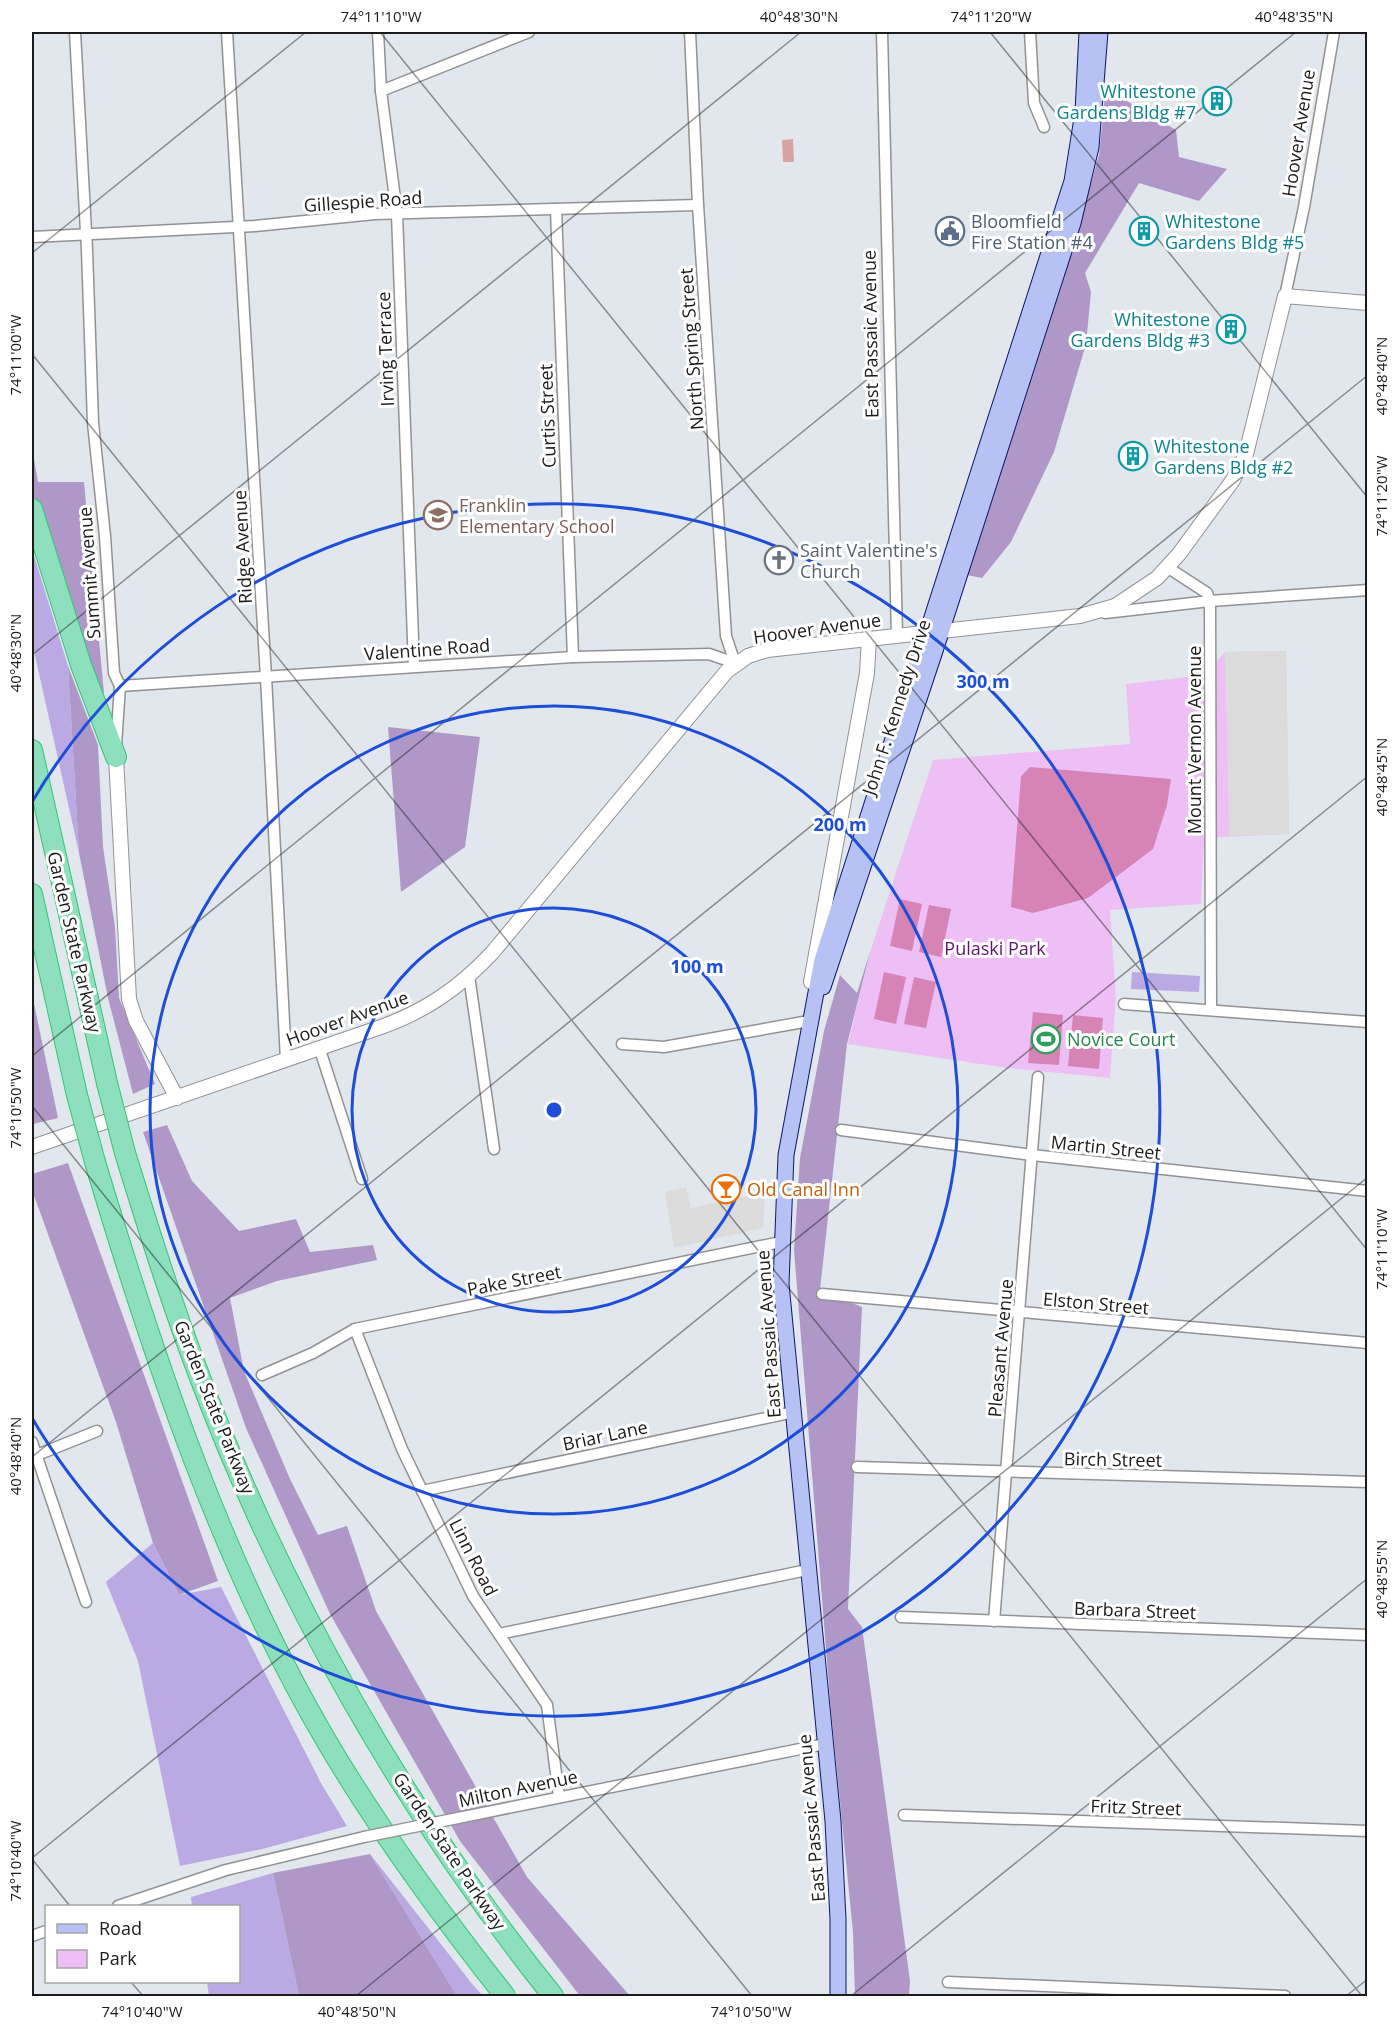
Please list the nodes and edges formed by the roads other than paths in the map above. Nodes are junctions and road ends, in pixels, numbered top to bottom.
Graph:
1 (75, 32) edge
2 (227, 32) edge
3 (378, 32) edge
4 (529, 32) edge
5 (690, 32) edge
6 (883, 32) edge
7 (1030, 32) edge
8 (1088, 32) edge
9 (1100, 32) edge
10 (1334, 32) edge
11 (381, 91) junction
12 (1044, 127) dead end
13 (698, 205) junction
14 (556, 209) junction
15 (397, 214) junction
16 (240, 226) junction
17 (86, 234) junction
18 (32, 237) edge
19 (1285, 296) junction
20 (1368, 303) edge
21 (32, 509) edge
22 (1167, 567) junction
23 (1368, 590) edge
24 (1210, 601) junction
25 (1080, 615) junction
26 (942, 630) junction
27 (925, 632) junction
28 (897, 635) junction
29 (869, 638) junction
30 (573, 657) junction
31 (735, 663) junction
32 (414, 666) junction
33 (266, 677) junction
34 (120, 686) junction
35 (32, 750) edge
36 (116, 757) junction
37 (32, 894) edge
38 (469, 976) junction
39 (1124, 1004) dead end
40 (1211, 1010) junction
41 (809, 1021) junction
42 (1368, 1022) edge
43 (622, 1044) dead end
44 (320, 1050) junction
45 (286, 1060) junction
46 (1038, 1077) dead end
47 (177, 1098) junction
48 (841, 1130) dead end
49 (32, 1147) edge
50 (494, 1149) dead end
51 (1032, 1155) junction
52 (362, 1179) dead end
53 (1368, 1191) edge
54 (781, 1242) junction
55 (822, 1294) dead end
56 (1019, 1313) junction
57 (355, 1329) junction
58 (1368, 1343) edge
59 (262, 1375) dead end
60 (794, 1412) junction
61 (97, 1431) dead end
62 (32, 1442) edge
63 (34, 1456) edge
64 (857, 1467) dead end
65 (1006, 1473) junction
66 (1368, 1482) edge
67 (422, 1491) junction
68 (807, 1570) junction
69 (86, 1602) dead end
70 (901, 1617) dead end
71 (994, 1621) junction
72 (499, 1634) junction
73 (1368, 1635) edge
74 (825, 1744) junction
75 (559, 1796) junction
76 (904, 1815) dead end
77 (1368, 1831) edge
78 (121, 1905) edge
79 (948, 1982) dead end
80 (505, 1996) edge
81 (553, 1996) edge
82 (838, 1996) edge
83 (1285, 1996) edge

1 - 17 street, Summit Avenue
2 - 16 street, Ridge Avenue
3 - 11 street, Irving Terrace
4 - 11 street
5 - 13 street, North Spring Street
6 - 28 street, East Passaic Avenue
7 - 12 street
8 - 27 main road, John F. Kennedy Drive
9 - 26 main road, John F. Kennedy Drive
10 - 19 street, Hoover Avenue
11 - 15 street, Irving Terrace
13 - 14 street, Gillespie Road
13 - 31 street, North Spring Street
14 - 15 street, Gillespie Road
14 - 30 street, Curtis Street
15 - 16 street, Gillespie Road
15 - 32 street, Irving Terrace
16 - 17 street, Gillespie Road
16 - 33 street, Ridge Avenue
17 - 18 street, Gillespie Road
17 - 34 street, Summit Avenue
19 - 20 street
19 - 22 street, Hoover Avenue
21 - 36 highway
22 - 24 street
22 - 25 street, Hoover Avenue
23 - 24 street
24 - 25 street
24 - 40 street, Mount Vernon Avenue
25 - 26 street, Hoover Avenue
26 - 27 street, Hoover Avenue
26 - 41 main road, John F. Kennedy Drive
27 - 28 street, Hoover Avenue
27 - 41 main road, John F. Kennedy Drive
28 - 29 street, Hoover Avenue
29 - 31 street, Hoover Avenue
29 - 41 street, East Passaic Avenue
30 - 31 street, Valentine Road
30 - 32 street, Valentine Road
31 - 38 street, Hoover Avenue
32 - 33 street, Valentine Road
33 - 34 street, Valentine Road
33 - 45 street, Ridge Avenue
34 - 36 street, Summit Avenue
35 - 81 highway, Garden State Parkway, bridge
36 - 47 street, Summit Avenue
37 - 80 highway, Garden State Parkway, bridge
38 - 44 street, Hoover Avenue
38 - 50 street
39 - 40 street
40 - 42 street
41 - 43 street
41 - 54 main road, East Passaic Avenue
44 - 45 street, Hoover Avenue
44 - 52 street
45 - 47 street, Hoover Avenue
46 - 51 street, Pleasant Avenue
47 - 49 street, Hoover Avenue
48 - 51 street, Martin Street
51 - 53 street, Martin Street
51 - 56 street, Pleasant Avenue
54 - 57 street, Pake Street
54 - 60 main road, East Passaic Avenue
55 - 56 street, Elston Street
56 - 58 street, Elston Street
56 - 65 street, Pleasant Avenue
57 - 59 street, Pake Street
57 - 67 street, Linn Road
60 - 67 street, Briar Lane
60 - 68 main road, East Passaic Avenue
61 - 63 street
62 - 63 street
63 - 69 street
64 - 65 street, Birch Street
65 - 66 street, Birch Street
65 - 71 street, Pleasant Avenue
67 - 72 street, Linn Road
68 - 72 street
68 - 74 main road, East Passaic Avenue
70 - 71 street, Barbara Street
71 - 73 street, Barbara Street
72 - 75 street, Linn Road
74 - 75 street, Milton Avenue
74 - 82 main road, East Passaic Avenue
75 - 78 street, Milton Avenue, bridge
76 - 77 street, Fritz Street
79 - 83 street

